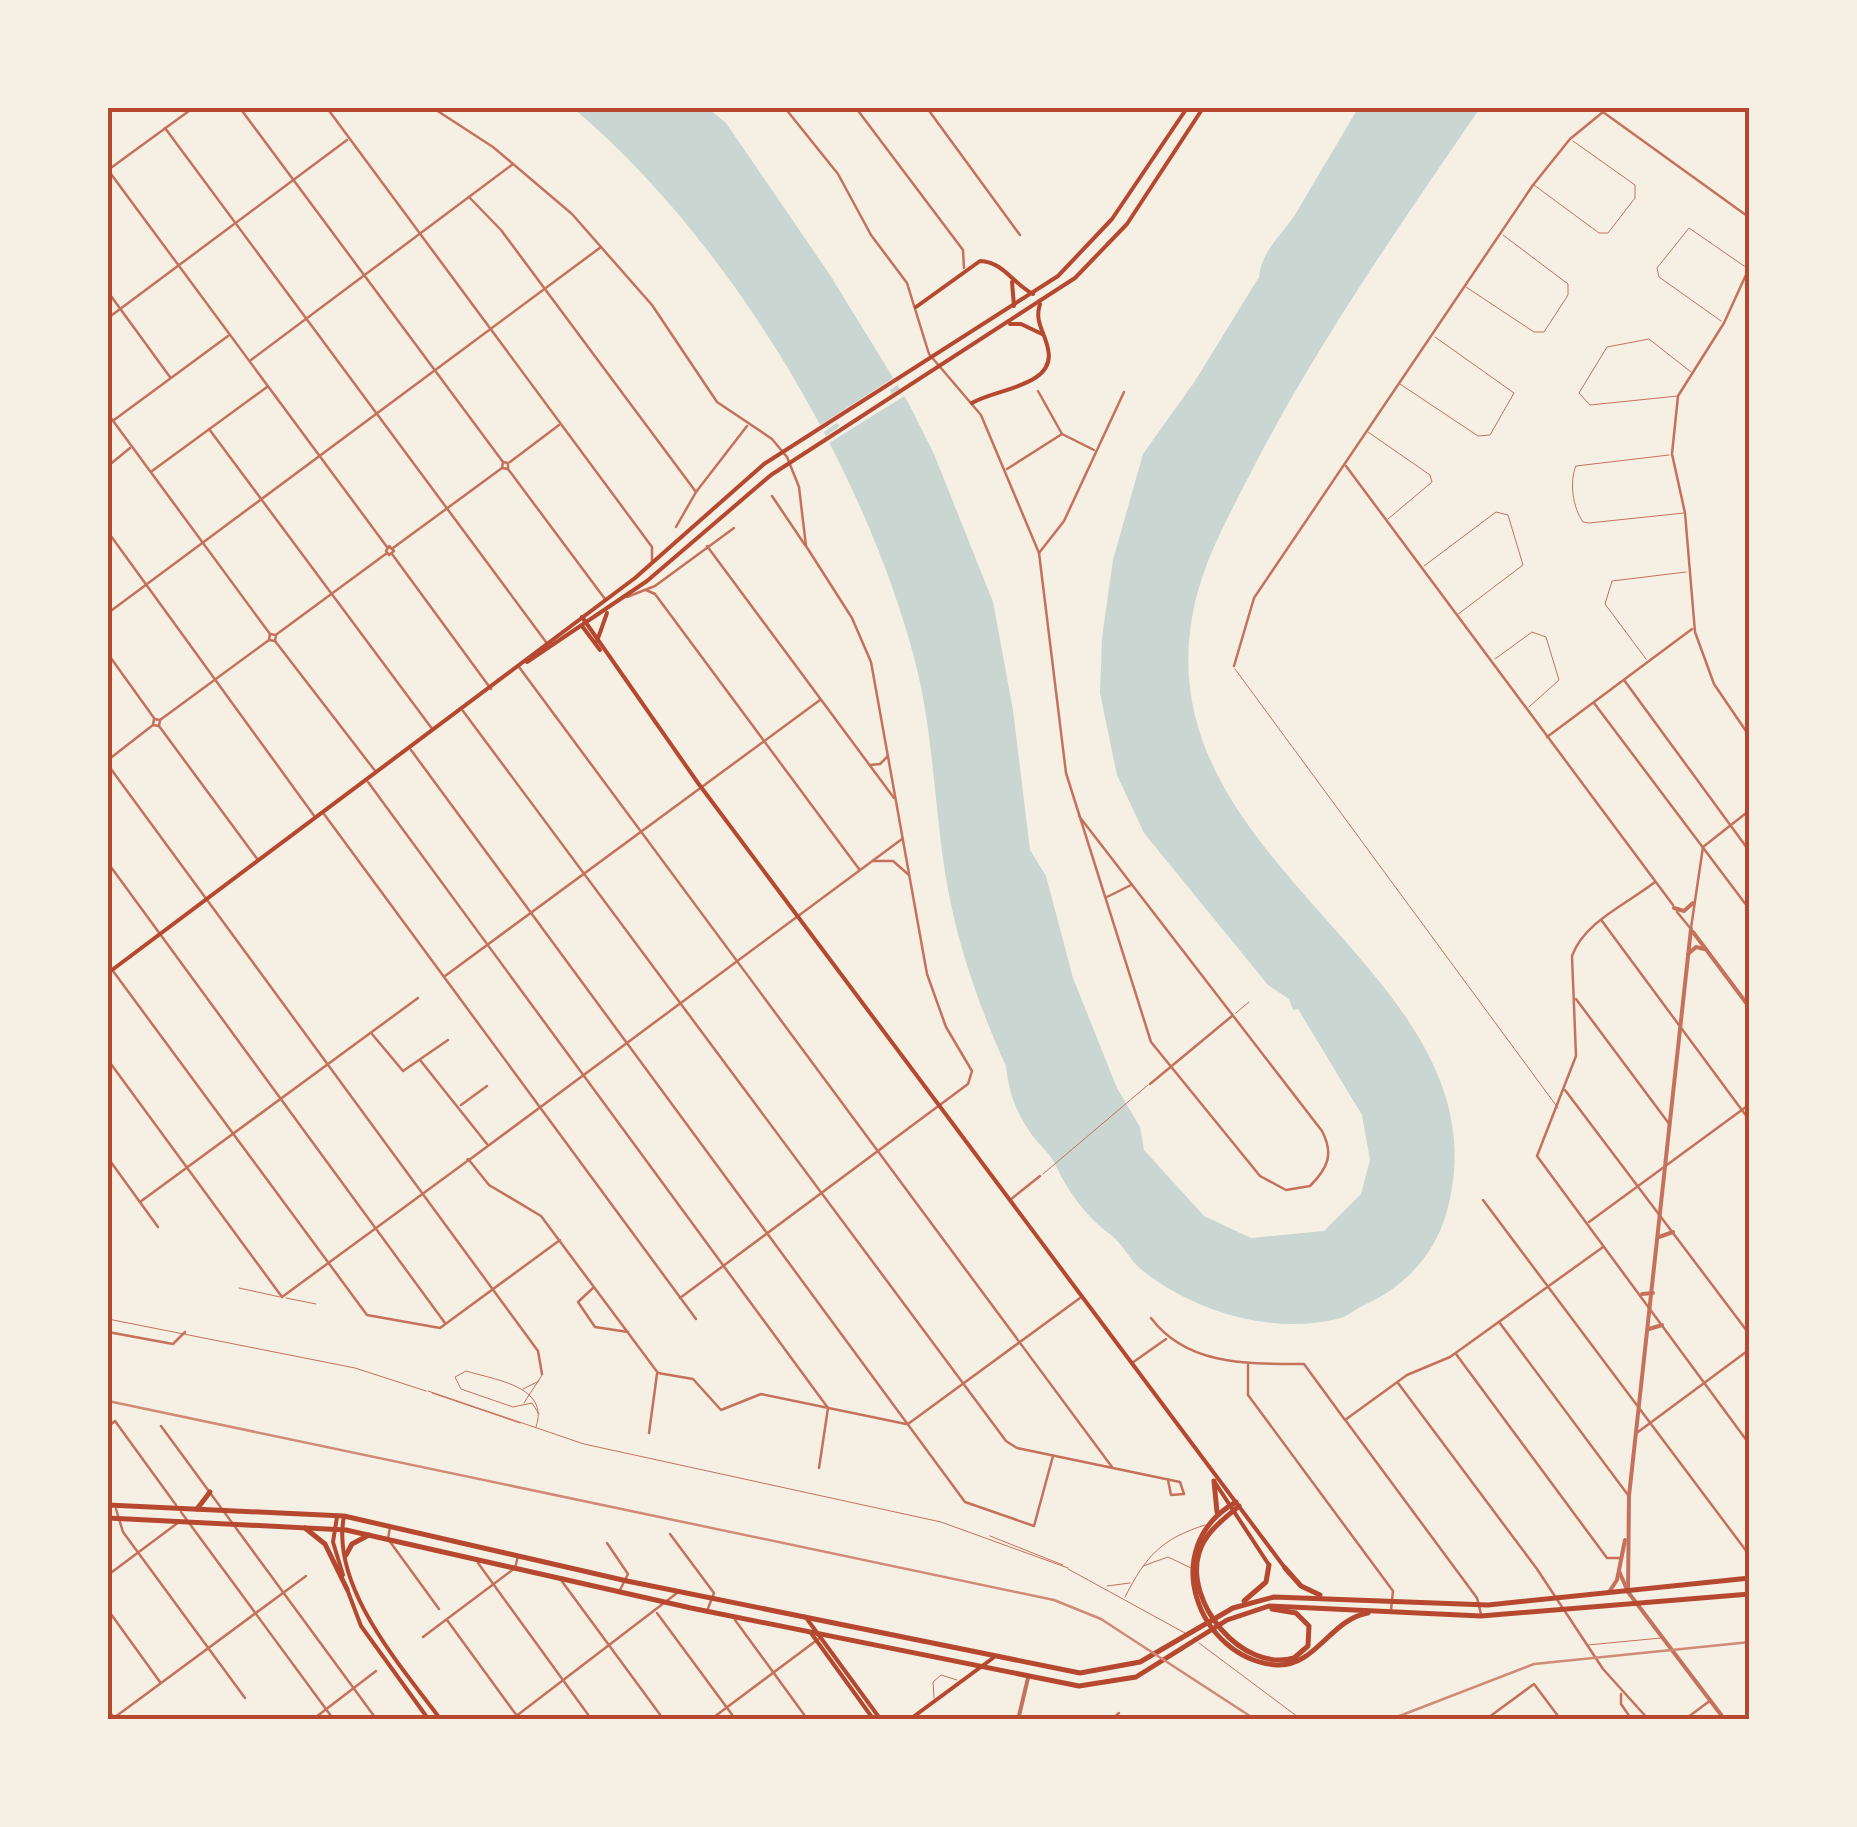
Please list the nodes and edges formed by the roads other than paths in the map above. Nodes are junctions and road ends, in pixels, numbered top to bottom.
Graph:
1 (192, 108) edge
2 (240, 108) edge
3 (328, 108) edge
4 (433, 108) edge
5 (785, 108) edge
6 (856, 108) edge
7 (929, 108) edge
8 (1186, 108) edge
9 (1204, 108) edge
10 (164, 128) junction
11 (349, 139) junction
12 (1570, 140) junction
13 (514, 164) junction
14 (108, 170) edge
15 (294, 180) junction
16 (1532, 185) junction
17 (469, 197) junction
18 (1750, 218) edge
19 (236, 222) junction
20 (419, 234) junction
21 (1500, 234) junction
22 (1020, 236) dead end
23 (602, 246) junction
24 (178, 266) junction
25 (1749, 267) edge
26 (964, 268) junction
27 (364, 274) junction
28 (1012, 282) junction
29 (1465, 286) junction
30 (545, 288) junction
31 (108, 292) edge
32 (1033, 294) junction
33 (1040, 304) junction
34 (1014, 306) junction
35 (916, 307) junction
36 (120, 309) junction
37 (108, 318) edge
38 (308, 318) junction
39 (1724, 324) junction
40 (1005, 326) junction
41 (490, 329) junction
42 (1042, 334) junction
43 (1432, 335) junction
44 (230, 336) junction
45 (248, 361) junction
46 (435, 370) junction
47 (1691, 372) junction
48 (171, 378) junction
49 (1400, 383) junction
50 (267, 386) junction
51 (1038, 391) dead end
52 (1124, 392) dead end
53 (1678, 396) junction
54 (972, 403) junction
55 (108, 414) edge
56 (376, 414) junction
57 (113, 421) junction
58 (561, 424) junction
59 (748, 425) junction
60 (209, 429) junction
61 (1368, 432) junction
62 (1062, 434) junction
63 (132, 446) junction
64 (1096, 451) junction
65 (1672, 454) junction
66 (319, 456) junction
67 (504, 464) junction
68 (1345, 465) junction
69 (108, 466) edge
70 (1006, 470) junction
71 (151, 472) junction
72 (696, 492) junction
73 (772, 496) dead end
74 (261, 498) junction
75 (446, 509) junction
76 (1684, 513) junction
77 (1386, 520) junction
78 (676, 527) dead end
79 (734, 528) dead end
80 (108, 532) edge
81 (202, 542) junction
82 (707, 546) junction
83 (806, 546) junction
84 (390, 550) junction
85 (1039, 553) junction
86 (652, 561) junction
87 (1422, 568) junction
88 (1686, 572) junction
89 (146, 585) junction
90 (655, 586) junction
91 (646, 590) junction
92 (332, 593) junction
93 (656, 594) junction
94 (606, 600) junction
95 (622, 600) junction
96 (609, 608) junction
97 (108, 613) edge
98 (1457, 615) junction
99 (580, 619) junction
100 (585, 626) junction
101 (1694, 628) junction
102 (273, 638) junction
103 (597, 641) junction
104 (547, 644) junction
105 (108, 654) edge
106 (1648, 661) junction
107 (610, 662) junction
108 (1491, 662) junction
109 (1234, 666) joint
110 (519, 667) junction
111 (217, 679) junction
112 (1624, 680) junction
113 (491, 688) junction
114 (820, 700) junction
115 (1594, 702) junction
116 (1526, 709) junction
117 (462, 710) junction
118 (157, 719) junction
119 (156, 725) junction
120 (434, 731) junction
121 (1547, 737) junction
122 (1750, 737) edge
123 (764, 740) junction
124 (410, 748) junction
125 (889, 754) junction
126 (108, 762) edge
127 (868, 764) junction
128 (376, 773) junction
129 (367, 780) junction
130 (702, 787) junction
131 (897, 802) junction
132 (1750, 810) edge
133 (323, 813) junction
134 (1079, 816) junction
135 (316, 818) junction
136 (1730, 825) junction
137 (641, 832) junction
138 (904, 838) junction
139 (1703, 848) junction
140 (1750, 852) edge
141 (258, 861) junction
142 (872, 861) junction
143 (108, 863) edge
144 (860, 870) junction
145 (585, 874) junction
146 (910, 878) junction
147 (1654, 882) junction
148 (1132, 885) junction
149 (1105, 898) junction
150 (206, 900) junction
151 (1694, 903) junction
152 (1674, 908) junction
153 (1750, 910) edge
154 (532, 913) junction
155 (798, 916) junction
156 (1602, 920) junction
157 (1691, 929) junction
158 (160, 934) junction
159 (488, 946) junction
160 (1707, 951) junction
161 (1688, 954) junction
162 (737, 961) junction
163 (110, 971) edge
164 (444, 977) junction
165 (1574, 996) junction
166 (418, 998) dead end
167 (1249, 1002) dead end
168 (680, 1004) junction
169 (1750, 1008) edge
170 (1233, 1015) junction
171 (1681, 1029) junction
172 (371, 1033) junction
173 (448, 1040) dead end
174 (627, 1042) junction
175 (108, 1060) edge
176 (420, 1060) junction
177 (327, 1064) junction
178 (1170, 1068) junction
179 (583, 1075) junction
180 (1150, 1084) joint
181 (486, 1086) dead end
182 (1565, 1090) junction
183 (280, 1099) junction
184 (1750, 1104) edge
185 (460, 1106) junction
186 (539, 1107) junction
187 (938, 1107) junction
188 (1558, 1108) junction
189 (1741, 1110) junction
190 (1750, 1121) edge
191 (1671, 1126) junction
192 (233, 1134) junction
193 (488, 1145) junction
194 (878, 1152) junction
195 (108, 1158) edge
196 (468, 1160) junction
197 (1666, 1165) junction
198 (186, 1168) junction
199 (1040, 1176) joint
200 (1639, 1185) junction
201 (422, 1194) junction
202 (822, 1194) junction
203 (1483, 1200) dead end
204 (1009, 1201) junction
205 (140, 1202) junction
206 (1662, 1216) junction
207 (1588, 1223) junction
208 (158, 1227) dead end
209 (376, 1229) junction
210 (1673, 1232) junction
211 (768, 1234) junction
212 (1659, 1237) junction
213 (560, 1240) junction
214 (1605, 1246) junction
215 (328, 1264) junction
216 (724, 1266) junction
217 (1549, 1286) junction
218 (239, 1288) dead end
219 (594, 1288) junction
220 (493, 1290) junction
221 (1653, 1293) junction
222 (1642, 1294) junction
223 (282, 1298) junction
224 (680, 1298) junction
225 (1080, 1298) junction
226 (316, 1304) dead end
227 (1651, 1309) junction
228 (1151, 1318) dead end
229 (108, 1319) edge
230 (696, 1319) dead end
231 (1499, 1322) junction
232 (446, 1324) junction
233 (1662, 1325) junction
234 (1649, 1329) junction
235 (108, 1332) edge
236 (185, 1332) junction
237 (628, 1332) junction
238 (1750, 1335) edge
239 (1167, 1338) junction
240 (1020, 1342) junction
241 (1750, 1349) edge
242 (1455, 1353) junction
243 (1248, 1363) junction
244 (1130, 1364) junction
245 (658, 1373) junction
246 (542, 1374) junction
247 (1398, 1382) junction
248 (1704, 1383) junction
249 (963, 1384) junction
250 (520, 1388) junction
251 (531, 1395) junction
252 (522, 1405) junction
253 (1640, 1407) junction
254 (828, 1408) junction
255 (896, 1408) junction
256 (540, 1414) junction
257 (1345, 1420) junction
258 (886, 1421) junction
259 (1651, 1423) junction
260 (908, 1424) junction
261 (108, 1426) edge
262 (160, 1426) dead end
263 (535, 1428) junction
264 (650, 1433) dead end
265 (1637, 1433) junction
266 (1750, 1445) edge
267 (1053, 1455) junction
268 (820, 1468) dead end
269 (1113, 1468) junction
270 (1211, 1472) junction
271 (1168, 1480) dead end
272 (1214, 1481) junction
273 (210, 1492) junction
274 (1630, 1496) junction
275 (108, 1505) edge
276 (1235, 1506) junction
277 (116, 1507) junction
278 (180, 1510) junction
279 (194, 1511) junction
280 (224, 1511) junction
281 (274, 1512) junction
282 (1216, 1514) junction
283 (340, 1516) junction
284 (108, 1518) edge
285 (120, 1520) junction
286 (187, 1520) junction
287 (178, 1522) junction
288 (232, 1523) junction
289 (258, 1524) junction
290 (297, 1524) junction
291 (1208, 1524) junction
292 (391, 1526) junction
293 (339, 1529) junction
294 (370, 1534) junction
295 (670, 1534) dead end
296 (1626, 1536) junction
297 (388, 1538) junction
298 (463, 1542) junction
299 (607, 1543) dead end
300 (137, 1552) junction
301 (346, 1555) junction
302 (518, 1556) junction
303 (1750, 1556) edge
304 (474, 1558) junction
305 (1621, 1558) junction
306 (1269, 1564) joint
307 (1628, 1565) junction
308 (515, 1568) junction
309 (1140, 1568) junction
310 (1191, 1568) junction
311 (1285, 1568) joint
312 (1619, 1571) junction
313 (108, 1575) edge
314 (306, 1576) dead end
315 (1750, 1578) edge
316 (560, 1579) junction
317 (627, 1581) junction
318 (1132, 1582) junction
319 (494, 1585) junction
320 (1102, 1585) junction
321 (347, 1589) junction
322 (619, 1592) junction
323 (678, 1592) junction
324 (1628, 1592) junction
325 (283, 1593) junction
326 (1607, 1594) junction
327 (1750, 1594) edge
328 (1124, 1597) junction
329 (1327, 1597) junction
330 (713, 1599) junction
331 (1557, 1599) junction
332 (1392, 1601) junction
333 (667, 1603) junction
334 (1639, 1603) junction
335 (1204, 1605) junction
336 (1482, 1605) junction
337 (1608, 1605) junction
338 (1233, 1608) junction
339 (439, 1609) dead end
340 (108, 1610) edge
341 (1381, 1610) junction
342 (1560, 1610) junction
343 (1391, 1611) junction
344 (656, 1612) junction
345 (706, 1612) junction
346 (1249, 1612) junction
347 (256, 1613) junction
348 (1482, 1616) junction
349 (732, 1617) junction
350 (807, 1619) junction
351 (447, 1620) junction
352 (838, 1626) junction
353 (423, 1637) dead end
354 (1664, 1638) junction
355 (819, 1639) junction
356 (1229, 1640) junction
357 (610, 1646) junction
358 (1586, 1646) junction
359 (208, 1648) junction
360 (993, 1658) junction
361 (978, 1668) junction
362 (376, 1671) dead end
363 (773, 1672) junction
364 (1028, 1678) junction
365 (563, 1680) junction
366 (960, 1682) junction
367 (161, 1683) junction
368 (354, 1688) junction
369 (1621, 1693) junction
370 (245, 1698) dead end
371 (1711, 1700) junction
372 (934, 1701) junction
373 (727, 1707) junction
374 (108, 1709) edge
375 (326, 1709) junction
376 (1119, 1713) dead end
377 (1750, 1714) edge
378 (518, 1717) edge
379 (113, 1719) edge
380 (1486, 1719) edge
381 (312, 1720) edge
382 (334, 1720) edge
383 (377, 1720) edge
384 (430, 1720) edge
385 (441, 1720) edge
386 (511, 1720) edge
387 (592, 1720) edge
388 (664, 1720) edge
389 (710, 1720) edge
390 (736, 1720) edge
391 (808, 1720) edge
392 (878, 1720) edge
393 (909, 1720) edge
394 (1018, 1720) edge
395 (1110, 1720) edge
396 (1302, 1720) edge
397 (1561, 1720) edge
398 (1632, 1720) edge
399 (1649, 1720) edge
400 (1684, 1720) edge
401 (1725, 1720) edge
402 (1743, 1720) edge

1 - 10 street
2 - 15 street
3 - 11 street
4 - 13 street
5 - 35 street
6 - 26 street
7 - 22 street
8 - 32 main road
9 - 33 main road
10 - 14 street
10 - 19 street
11 - 15 street
11 - 20 street
12 - 16 street
12 - 16 street
12 - 18 street
13 - 17 street
13 - 23 street
14 - 24 street
15 - 19 street
15 - 27 street
16 - 21 street
17 - 20 street
17 - 30 street
19 - 24 street
19 - 38 street
20 - 27 street
20 - 41 street
21 - 29 street
21 - 29 street
23 - 30 street
23 - 59 street
24 - 36 street
24 - 44 street
25 - 39 street
25 - 39 street
26 - 28 main road
26 - 35 main road
27 - 38 street
27 - 46 street
28 - 32 main road
28 - 34 main road
29 - 43 street
30 - 41 street
30 - 72 street
31 - 36 street
32 - 34 main road
33 - 40 main road
33 - 42 main road
34 - 86 main road
35 - 54 street
36 - 37 street
36 - 48 street
38 - 45 street
38 - 56 street
39 - 47 street
40 - 42 main road
40 - 95 main road
41 - 46 street
41 - 58 street
42 - 54 main road
43 - 49 street
43 - 49 street
44 - 45 street
44 - 48 street
45 - 50 street
46 - 56 street
46 - 67 street
47 - 53 street
47 - 53 street
48 - 57 street
49 - 61 street
50 - 60 street
50 - 66 street
51 - 62 street
52 - 64 street
53 - 65 street
54 - 70 street
55 - 57 street
56 - 66 street
56 - 75 street
57 - 63 street
58 - 67 street
58 - 86 street
59 - 72 street
59 - 83 street
60 - 71 street
60 - 74 street
61 - 68 street
61 - 77 street
62 - 64 street
62 - 70 street
63 - 69 street
63 - 71 street
64 - 85 street
65 - 76 street
65 - 76 street
66 - 74 street
66 - 84 street
67 - 75 street
67 - 94 street
68 - 77 street
68 - 109 street
70 - 85 street
71 - 81 street
72 - 78 street
73 - 83 street
74 - 81 street
74 - 92 street
75 - 84 street
75 - 104 street
76 - 88 street
77 - 87 street
79 - 82 street
80 - 89 street
81 - 89 street
81 - 102 street
82 - 90 street
82 - 114 street
83 - 125 street
84 - 92 street
84 - 113 street
85 - 134 street
86 - 94 main road
87 - 98 street
87 - 98 street
88 - 101 street
88 - 106 street
89 - 97 street
89 - 111 street
90 - 91 street
90 - 93 street
91 - 93 street
91 - 95 street
92 - 102 street
92 - 120 street
93 - 123 street
94 - 99 main road
95 - 96 main road
96 - 100 main road
96 - 103 main road
98 - 108 street
99 - 100 main road
99 - 104 main road
100 - 103 main road
100 - 107 main road
100 - 110 main road
101 - 106 street
101 - 122 street
102 - 111 street
102 - 128 street
103 - 107 main road
104 - 110 main road
105 - 118 street
106 - 112 street
107 - 130 main road
108 - 116 street
108 - 116 street
109 - 188 street
110 - 113 main road
110 - 137 street
111 - 118 street
111 - 135 street
112 - 115 street
112 - 136 street
113 - 117 main road
114 - 123 street
114 - 127 street
115 - 121 street
115 - 139 street
116 - 121 street
117 - 120 main road
117 - 145 street
118 - 119 street
119 - 126 street
119 - 141 street
120 - 124 main road
121 - 147 street
123 - 130 street
123 - 144 street
124 - 128 main road
124 - 154 street
125 - 127 street
125 - 131 street
126 - 150 street
127 - 131 street
128 - 129 main road
129 - 133 main road
129 - 159 street
130 - 137 street
130 - 155 main road
131 - 138 street
132 - 136 street
133 - 135 main road
133 - 164 street
134 - 148 street
134 - 149 street
135 - 141 main road
136 - 139 street
136 - 140 street
137 - 145 street
137 - 162 street
138 - 142 street
138 - 146 street
139 - 151 street
139 - 153 street
141 - 150 main road
142 - 144 street
142 - 146 street
143 - 158 street
144 - 155 street
145 - 154 street
145 - 168 street
146 - 187 street
147 - 152 street
147 - 156 street
148 - 149 street
148 - 170 street
149 - 178 street
150 - 158 main road
150 - 177 street
151 - 152 street
151 - 157 street
152 - 157 street
154 - 159 street
154 - 174 street
155 - 162 street
155 - 187 main road
156 - 165 street
156 - 171 street
157 - 160 street
157 - 161 street
158 - 163 main road
158 - 183 street
159 - 164 street
159 - 179 street
160 - 161 street
160 - 169 street
161 - 171 street
162 - 168 street
162 - 194 street
163 - 192 street
164 - 186 street
165 - 182 street
165 - 191 street
166 - 172 street
167 - 170 street
168 - 174 street
168 - 202 street
170 - 178 street
170 - 178 street
171 - 189 street
171 - 191 street
172 - 176 street
172 - 177 street
173 - 176 street
174 - 179 street
174 - 211 street
175 - 198 street
176 - 185 street
177 - 183 street
177 - 201 street
178 - 180 street
179 - 186 street
179 - 216 street
180 - 199 street
181 - 185 street
182 - 188 street
182 - 200 street
183 - 192 street
183 - 209 street
184 - 189 street
185 - 193 street
186 - 193 street
186 - 224 street
187 - 194 street
187 - 204 main road
188 - 207 street
189 - 190 street
189 - 197 street
191 - 197 street
192 - 198 street
192 - 215 street
193 - 196 street
194 - 202 street
194 - 240 street
195 - 205 street
196 - 201 street
196 - 213 street
197 - 200 street
197 - 206 street
198 - 205 street
198 - 223 street
199 - 204 street
200 - 206 street
200 - 207 street
201 - 209 street
201 - 220 street
202 - 211 street
202 - 249 street
203 - 217 street
204 - 225 main road
205 - 208 street
206 - 210 street
206 - 212 street
207 - 214 street
209 - 215 street
209 - 232 street
210 - 212 street
210 - 238 street
211 - 216 street
211 - 255 street
212 - 221 street
213 - 219 street
213 - 220 street
214 - 217 street
214 - 222 street
215 - 223 street
215 - 232 street
216 - 224 street
216 - 254 street
217 - 231 street
217 - 253 street
218 - 223 street
219 - 237 street
219 - 237 street
220 - 232 street
220 - 246 street
221 - 222 street
221 - 227 street
222 - 227 street
223 - 226 street
224 - 230 street
225 - 240 street
225 - 244 main road
227 - 233 street
227 - 234 street
228 - 239 street
229 - 236 street
231 - 242 street
231 - 274 street
233 - 234 street
233 - 248 street
234 - 253 street
235 - 236 street
236 - 263 street
237 - 245 street
239 - 243 street
239 - 244 street
240 - 249 street
240 - 269 street
241 - 248 street
242 - 247 street
242 - 305 street
243 - 257 street
243 - 332 street
244 - 270 main road
245 - 254 street
245 - 264 street
246 - 250 street
246 - 251 street
247 - 257 street
247 - 331 street
248 - 259 street
248 - 266 street
249 - 260 street
249 - 267 street
250 - 251 street
250 - 252 street
251 - 252 street
251 - 256 street
252 - 256 street
253 - 259 street
253 - 265 street
254 - 258 street
254 - 268 street
255 - 258 street
255 - 260 street
256 - 263 street
257 - 336 street
258 - 260 street
259 - 265 street
259 - 303 street
260 - 267 street
261 - 278 street
262 - 273 street
263 - 320 street
265 - 274 street
267 - 269 street
269 - 271 street
270 - 272 main road
270 - 276 main road
272 - 276 main road
272 - 282 main road
273 - 279 main road
273 - 280 street
274 - 296 street
275 - 277 main road
276 - 282 main road
276 - 306 main road
276 - 311 main road
276 - 335 main road
277 - 278 main road
277 - 285 street
278 - 279 main road
278 - 286 street
279 - 280 main road
279 - 286 street
280 - 281 main road
280 - 288 street
281 - 283 main road
281 - 289 main road
282 - 291 main road
283 - 292 main road
283 - 293 main road
284 - 285 main road
285 - 287 main road
285 - 300 street
286 - 287 main road
286 - 288 main road
286 - 347 street
287 - 300 street
288 - 289 main road
288 - 325 street
289 - 290 main road
290 - 293 main road
290 - 321 main road
291 - 309 street
291 - 310 main road
292 - 297 street
292 - 298 main road
293 - 294 main road
293 - 301 main road
293 - 321 main road
294 - 297 main road
294 - 301 main road
295 - 330 street
296 - 305 street
296 - 307 street
297 - 304 main road
297 - 339 street
298 - 302 main road
298 - 304 street
299 - 317 street
300 - 313 street
300 - 359 street
301 - 385 main road
302 - 308 street
302 - 317 main road
304 - 308 main road
304 - 319 street
305 - 307 street
305 - 312 street
306 - 338 main road
307 - 324 street
308 - 316 main road
308 - 319 street
309 - 310 street
309 - 318 street
310 - 335 main road
311 - 329 main road
312 - 324 street
312 - 326 street
314 - 325 street
315 - 324 main road
316 - 322 main road
316 - 357 street
317 - 322 street
317 - 323 main road
318 - 320 street
318 - 328 street
319 - 351 street
319 - 365 street
320 - 328 street
321 - 384 main road
322 - 333 main road
323 - 330 main road
323 - 333 street
324 - 326 main road
324 - 334 street
324 - 337 main road
325 - 347 street
325 - 368 street
326 - 331 main road
327 - 334 main road
328 - 396 street
329 - 332 main road
329 - 338 main road
330 - 345 street
330 - 350 main road
331 - 336 main road
331 - 342 street
332 - 336 main road
332 - 343 street
333 - 344 street
333 - 345 main road
334 - 337 main road
334 - 354 street
335 - 356 main road
336 - 348 street
337 - 342 main road
338 - 360 main road
340 - 367 street
341 - 343 main road
341 - 346 main road
341 - 356 main road
342 - 348 main road
342 - 358 street
343 - 348 main road
344 - 357 street
344 - 373 street
345 - 349 main road
346 - 356 main road
346 - 364 main road
347 - 359 street
347 - 375 street
349 - 355 main road
349 - 363 street
350 - 352 main road
350 - 355 main road
351 - 353 street
351 - 378 street
352 - 355 street
352 - 360 main road
354 - 358 street
354 - 371 street
355 - 361 main road
355 - 363 street
355 - 392 main road
357 - 365 street
357 - 388 street
358 - 369 street
359 - 367 street
359 - 370 street
360 - 361 main road
361 - 364 main road
361 - 366 main road
362 - 368 street
363 - 373 street
363 - 391 street
364 - 394 street
365 - 378 street
365 - 387 street
366 - 372 main road
366 - 372 street
367 - 379 street
368 - 375 street
368 - 383 street
369 - 398 street
369 - 399 street
371 - 400 street
371 - 401 street
372 - 393 main road
373 - 389 street
373 - 390 street
374 - 379 street
375 - 381 street
375 - 382 street
376 - 395 street
377 - 402 street
378 - 386 street
380 - 397 street

